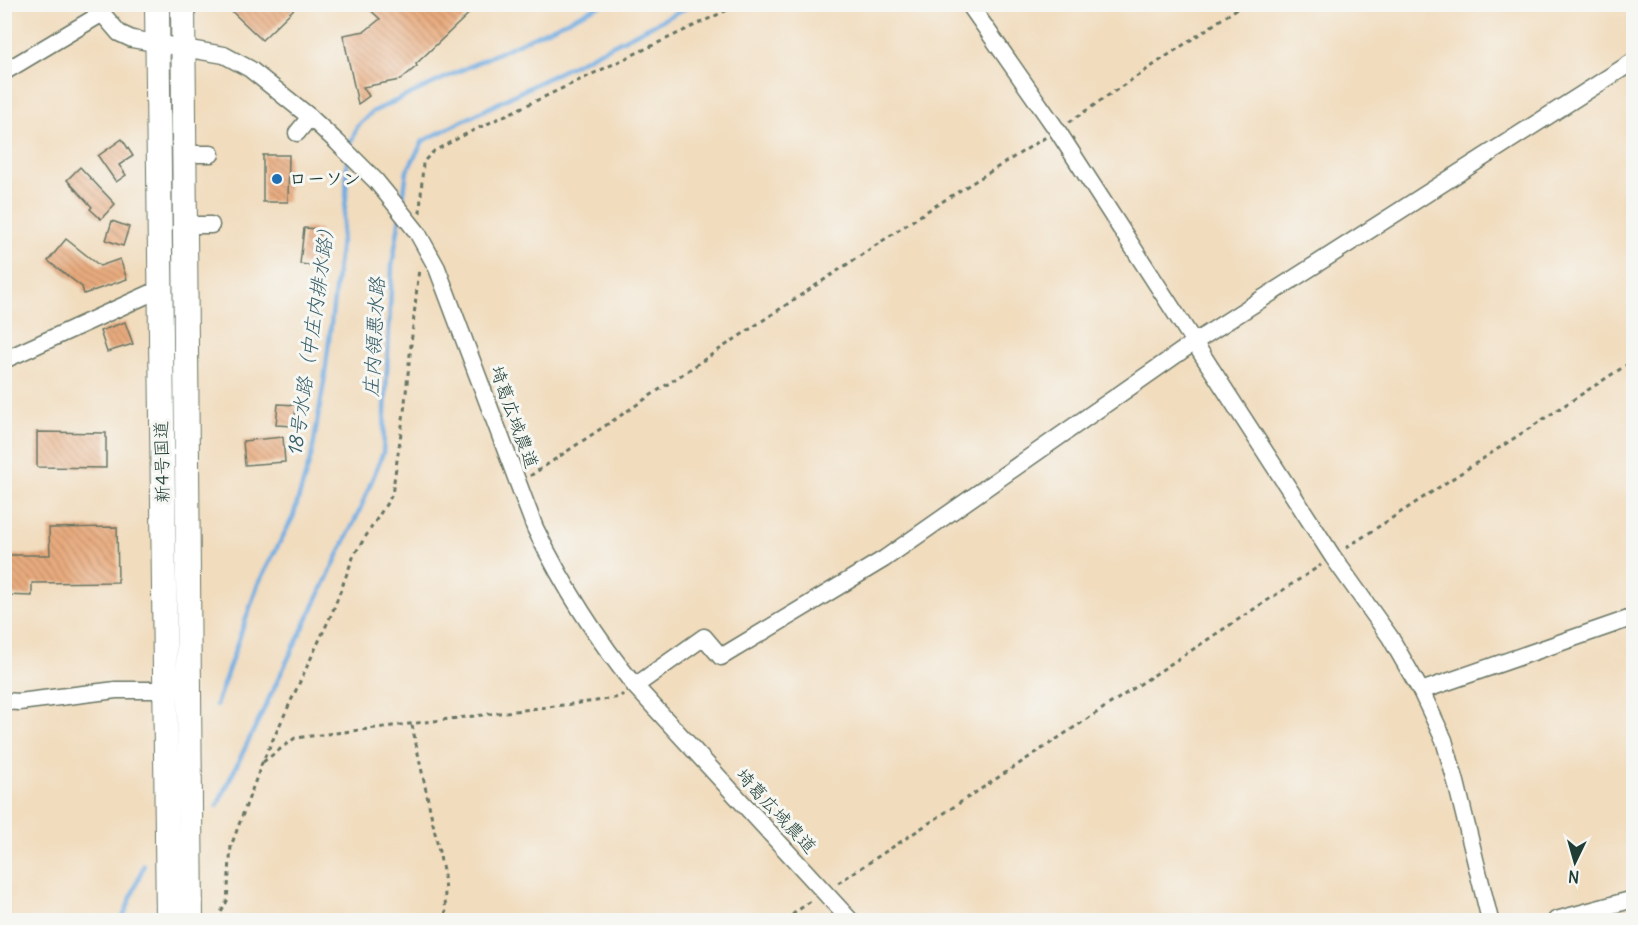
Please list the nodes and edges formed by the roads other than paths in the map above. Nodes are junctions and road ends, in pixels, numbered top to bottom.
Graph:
1 (157, 4) edge
2 (183, 4) edge
3 (969, 4) edge
4 (98, 9) edge
5 (157, 43) junction
6 (183, 47) junction
7 (1634, 61) edge
8 (4, 72) edge
9 (310, 117) junction
10 (297, 133) dead end
11 (183, 154) junction
12 (211, 154) dead end
13 (185, 225) junction
14 (210, 225) dead end
15 (160, 289) junction
16 (1193, 343) junction
17 (4, 360) edge
18 (1634, 617) edge
19 (635, 686) junction
20 (165, 690) junction
21 (1421, 691) junction
22 (4, 700) edge
23 (1634, 899) edge
24 (168, 921) edge
25 (192, 921) edge
26 (850, 921) edge
27 (1490, 921) edge
28 (1556, 921) edge

1 - 5 highway, 新4号国道
2 - 6 highway, 新4号国道
3 - 16 street
4 - 5 street, 埼葛広域農道
4 - 8 street
5 - 6 street, 埼葛広域農道
5 - 15 highway, 新4号国道
6 - 9 street, 埼葛広域農道
6 - 11 highway, 新4号国道
7 - 16 street
9 - 10 street
9 - 19 street, 埼葛広域農道
11 - 12 street
11 - 13 highway, 新4号国道
13 - 14 street
13 - 25 highway, 新4号国道
15 - 17 street
15 - 20 highway, 新4号国道
16 - 19 street
16 - 21 street
18 - 21 street
19 - 26 street, 埼葛広域農道
20 - 22 street
20 - 24 highway, 新4号国道
21 - 27 street
23 - 28 street

